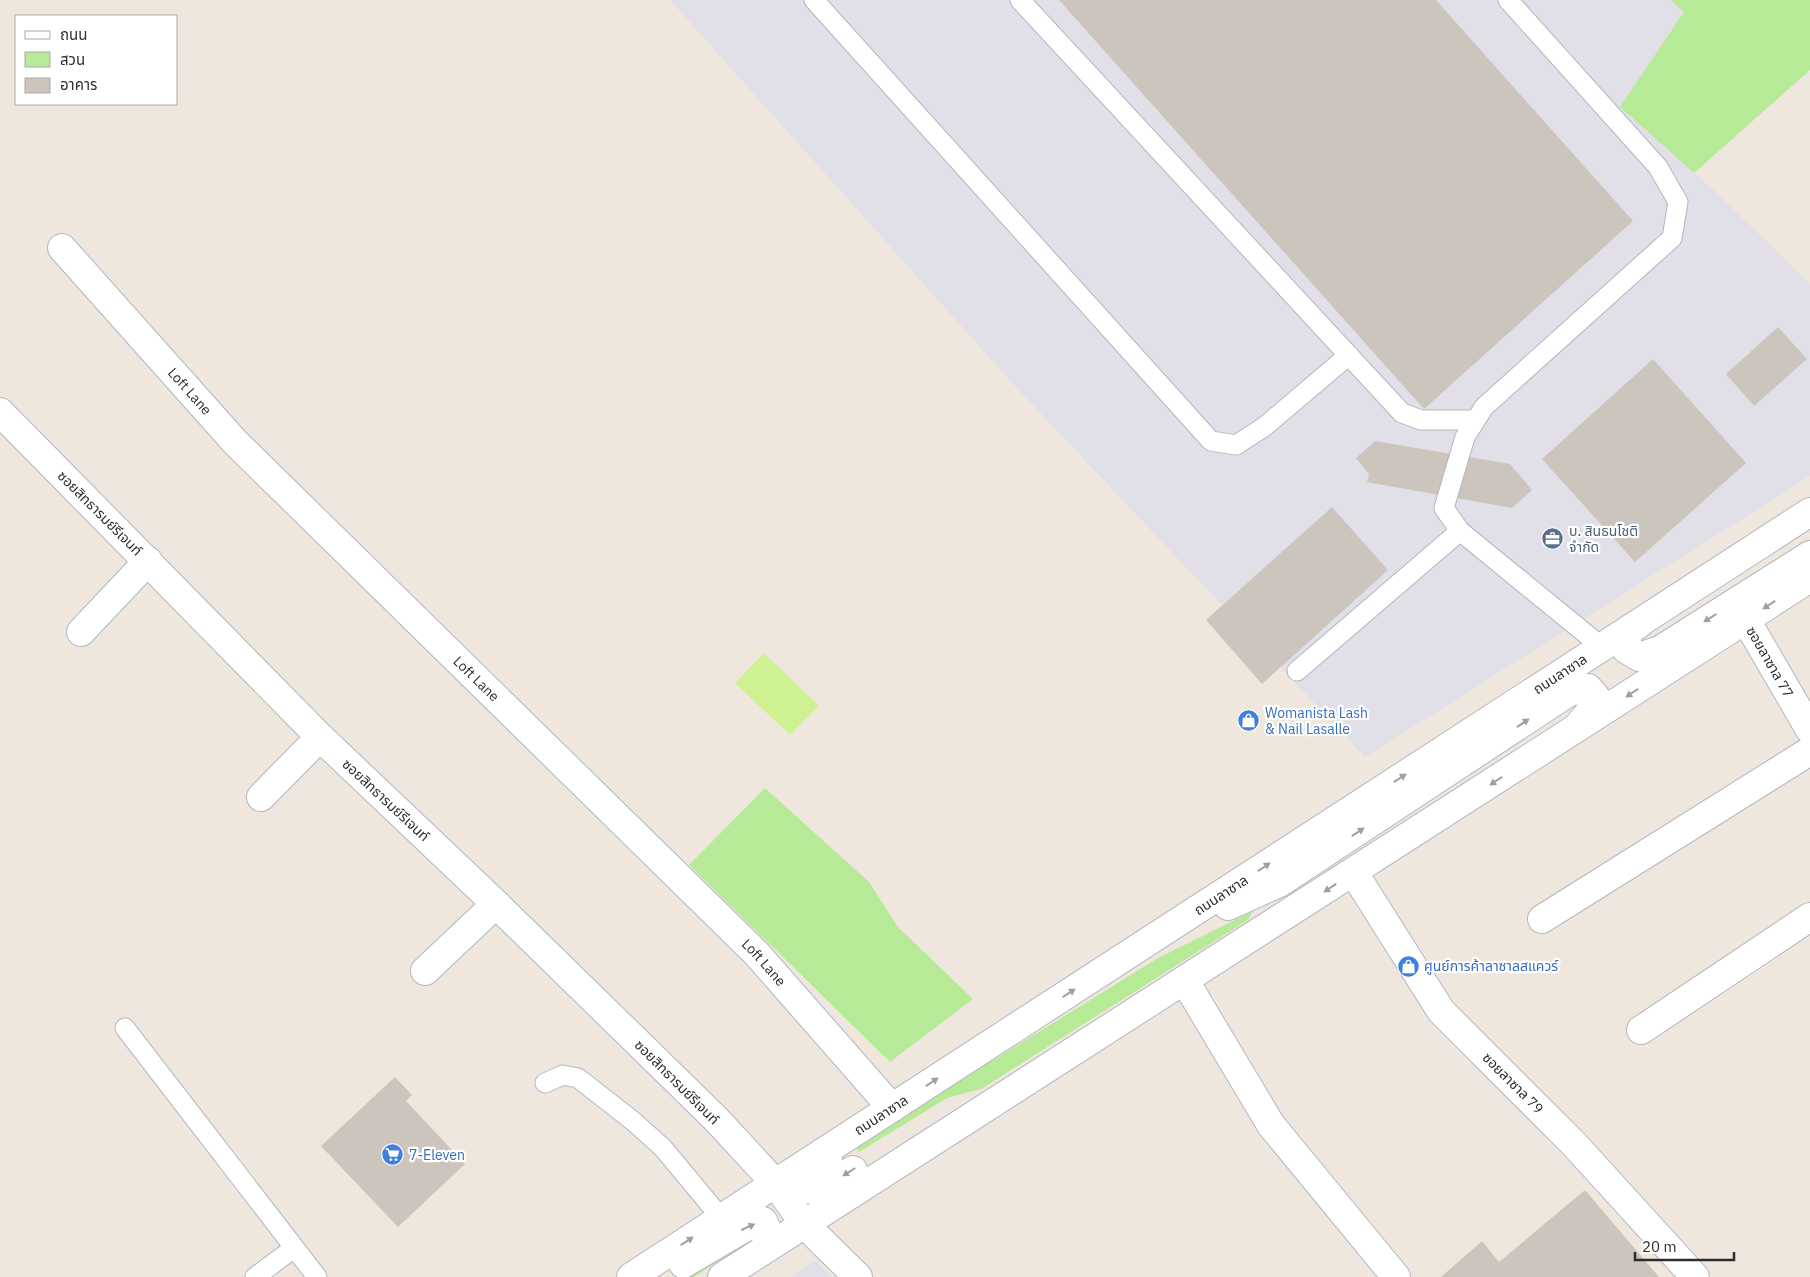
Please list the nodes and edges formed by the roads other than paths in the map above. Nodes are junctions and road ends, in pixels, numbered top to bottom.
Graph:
1 (814, 0) edge
2 (1020, 0) edge
3 (1508, 0) edge
4 (62, 248) dead end
5 (1349, 355) junction
6 (0, 412) edge
7 (1475, 420) junction
8 (1810, 512) edge
9 (1460, 531) junction
10 (1810, 555) edge
11 (148, 561) junction
12 (1810, 578) edge
13 (1650, 616) junction
14 (1746, 620) junction
15 (81, 632) dead end
16 (1602, 647) junction
17 (1297, 671) dead end
18 (1810, 730) edge
19 (1572, 732) junction
20 (320, 737) junction
21 (1810, 751) edge
22 (261, 797) dead end
23 (1354, 873) junction
24 (496, 904) junction
25 (1810, 917) edge
26 (1542, 919) dead end
27 (1160, 934) junction
28 (425, 970) dead end
29 (1185, 981) junction
30 (125, 1028) dead end
31 (1641, 1030) dead end
32 (545, 1083) dead end
33 (892, 1108) junction
34 (969, 1118) junction
35 (848, 1136) junction
36 (776, 1184) junction
37 (722, 1219) junction
38 (804, 1224) junction
39 (294, 1248) junction
40 (766, 1248) junction
41 (255, 1277) edge
42 (317, 1277) edge
43 (631, 1277) edge
44 (660, 1277) edge
45 (722, 1277) edge
46 (858, 1277) edge
47 (1396, 1277) edge
48 (1695, 1277) edge

1 - 5 lane
2 - 5 lane
3 - 7 lane
4 - 33 street, Loft Lane
5 - 7 lane
6 - 11 street, ซอยสิทธารมย์รีเจนท์
7 - 9 lane
8 - 13 street, ถนนลาซาล
9 - 16 lane
9 - 17 lane
10 -> 13 street
11 - 15 street
11 - 20 street, ซอยสิทธารมย์รีเจนท์
12 -> 14 street
13 - 16 street, ถนนลาซาล
14 - 18 street, ซอยลาซาล 77
14 -> 19 street
27 -> 16 street, ถนนลาซาล
19 -> 23 street
27 -> 19 street
20 - 22 street
20 - 24 street, ซอยสิทธารมย์รีเจนท์
21 - 26 street
23 -> 29 street
23 - 48 street, ซอยลาซาล 79
24 - 28 street
24 - 36 street, ซอยสิทธารมย์รีเจนท์
25 - 31 street
33 -> 27 street, ถนนลาซาล
29 - 34 street
29 - 47 street
30 - 39 lane
32 - 37 lane
33 - 35 street, ถนนลาซาล
34 -> 35 street
34 - 38 street
35 - 36 street, ถนนลาซาล
36 - 37 street, ถนนลาซาล
36 - 38 street, ซอยสิทธารมย์รีเจนท์
43 -> 37 street, ถนนลาซาล
38 - 40 street
38 - 46 street, ซอยสิทธารมย์รีเจนท์
39 - 41 lane
39 - 42 lane
44 -> 40 street
40 - 45 street

